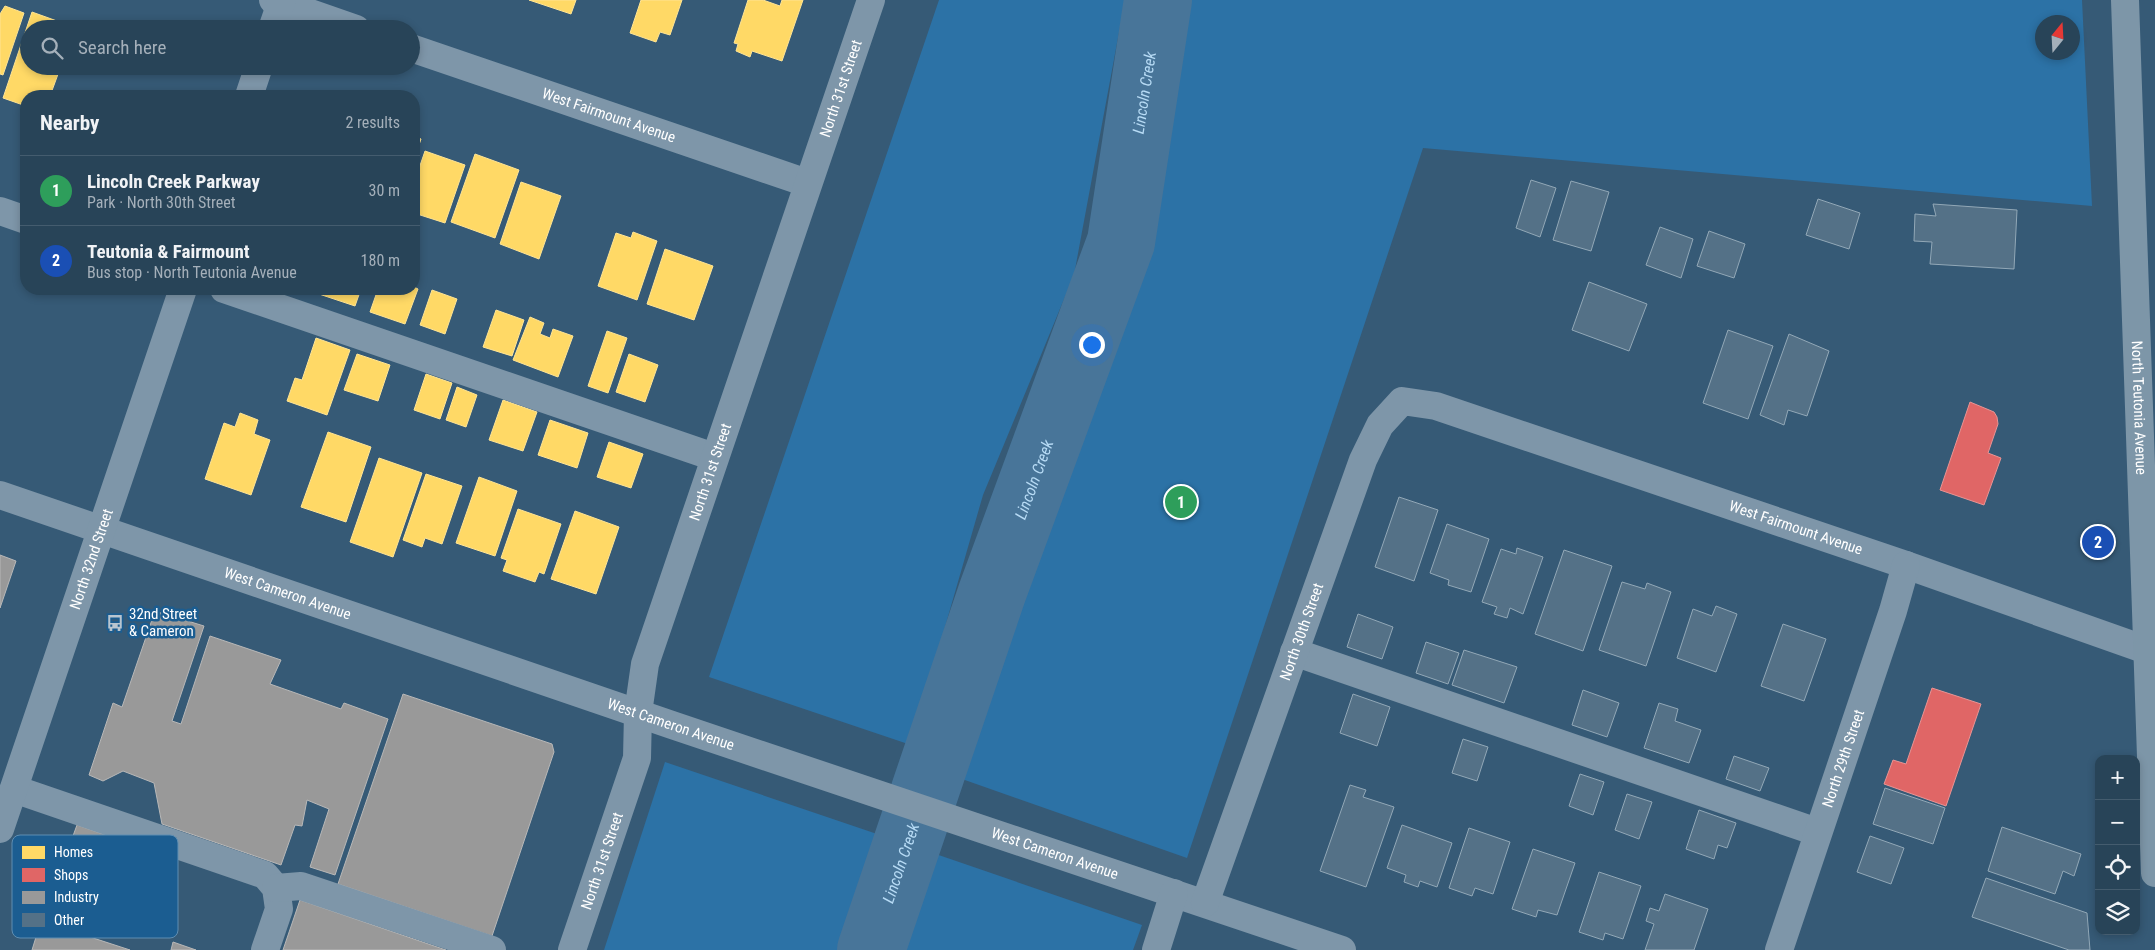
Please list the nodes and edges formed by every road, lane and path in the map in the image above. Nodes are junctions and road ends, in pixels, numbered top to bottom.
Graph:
1 (871, 0) edge
2 (2124, 0) edge
3 (279, 1) edge
4 (274, 20) edge
5 (331, 20) edge
6 (420, 51) edge
7 (256, 75) edge
8 (251, 90) edge
9 (807, 183) junction
10 (0, 211) edge
11 (20, 218) edge
12 (181, 295) edge
13 (242, 295) edge
14 (1436, 406) joint
15 (714, 457) junction
16 (0, 495) edge
17 (102, 529) junction
18 (1906, 565) junction
19 (1294, 652) junction
20 (2151, 652) edge
21 (638, 713) junction
22 (14, 789) junction
23 (0, 829) edge
24 (1817, 832) junction
25 (148, 835) edge
26 (178, 845) edge
27 (2155, 873) edge
28 (276, 888) junction
29 (1174, 893) junction
30 (1205, 903) junction
31 (265, 950) edge
32 (492, 950) edge
33 (572, 950) edge
34 (1156, 950) edge
35 (1342, 950) edge
36 (1779, 950) edge

1 - 9 street, North 31st Street
2 - 20 main road, North Teutonia Avenue
3 - 4 street
3 - 5 street
6 - 9 street, West Fairmount Avenue
7 - 8 street
9 - 15 street, North 31st Street
10 - 11 street
12 - 17 street, North 32nd Street
13 - 15 street
14 - 18 street, West Fairmount Avenue
14 - 19 street, North 30th Street
15 - 21 street, North 31st Street
16 - 17 street, West Cameron Avenue
17 - 21 street, West Cameron Avenue
17 - 22 street, North 32nd Street
18 - 20 street, West Fairmount Avenue
18 - 24 street, North 29th Street
19 - 24 street
19 - 30 street, North 30th Street
20 - 27 main road, North Teutonia Avenue
21 - 29 street, West Cameron Avenue
21 - 33 street, North 31st Street
22 - 23 street, North 32nd Street
22 - 25 street
24 - 36 street, North 29th Street
26 - 28 street
28 - 31 street
28 - 32 street
29 - 30 street, West Cameron Avenue
29 - 34 street
30 - 35 street, West Cameron Avenue

